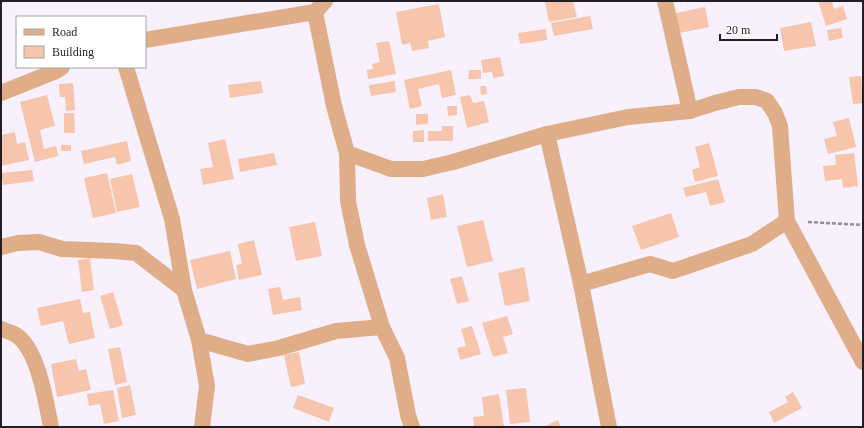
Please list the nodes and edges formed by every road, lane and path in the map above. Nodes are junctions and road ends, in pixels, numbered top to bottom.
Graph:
1 (665, 1) edge
2 (320, 6) edge
3 (146, 40) edge
4 (60, 68) edge
5 (126, 68) edge
6 (1, 93) edge
7 (690, 111) junction
8 (547, 134) junction
9 (347, 153) junction
10 (787, 221) junction
11 (863, 225) edge
12 (1, 247) edge
13 (581, 284) junction
14 (184, 290) junction
15 (382, 327) junction
16 (1, 329) edge
17 (199, 340) junction
18 (863, 362) edge
19 (51, 427) edge
20 (202, 427) edge
21 (412, 427) edge
22 (609, 427) edge

1 - 7 street
2 - 3 street
2 - 9 street
4 - 6 street
5 - 14 street
7 - 8 street
7 - 10 street
8 - 9 street
8 - 13 street
9 - 15 street
10 - 11 path
10 - 13 street
10 - 18 street
12 - 14 street
13 - 22 street
14 - 17 street
15 - 17 street
15 - 21 street
16 - 19 street
17 - 20 street

